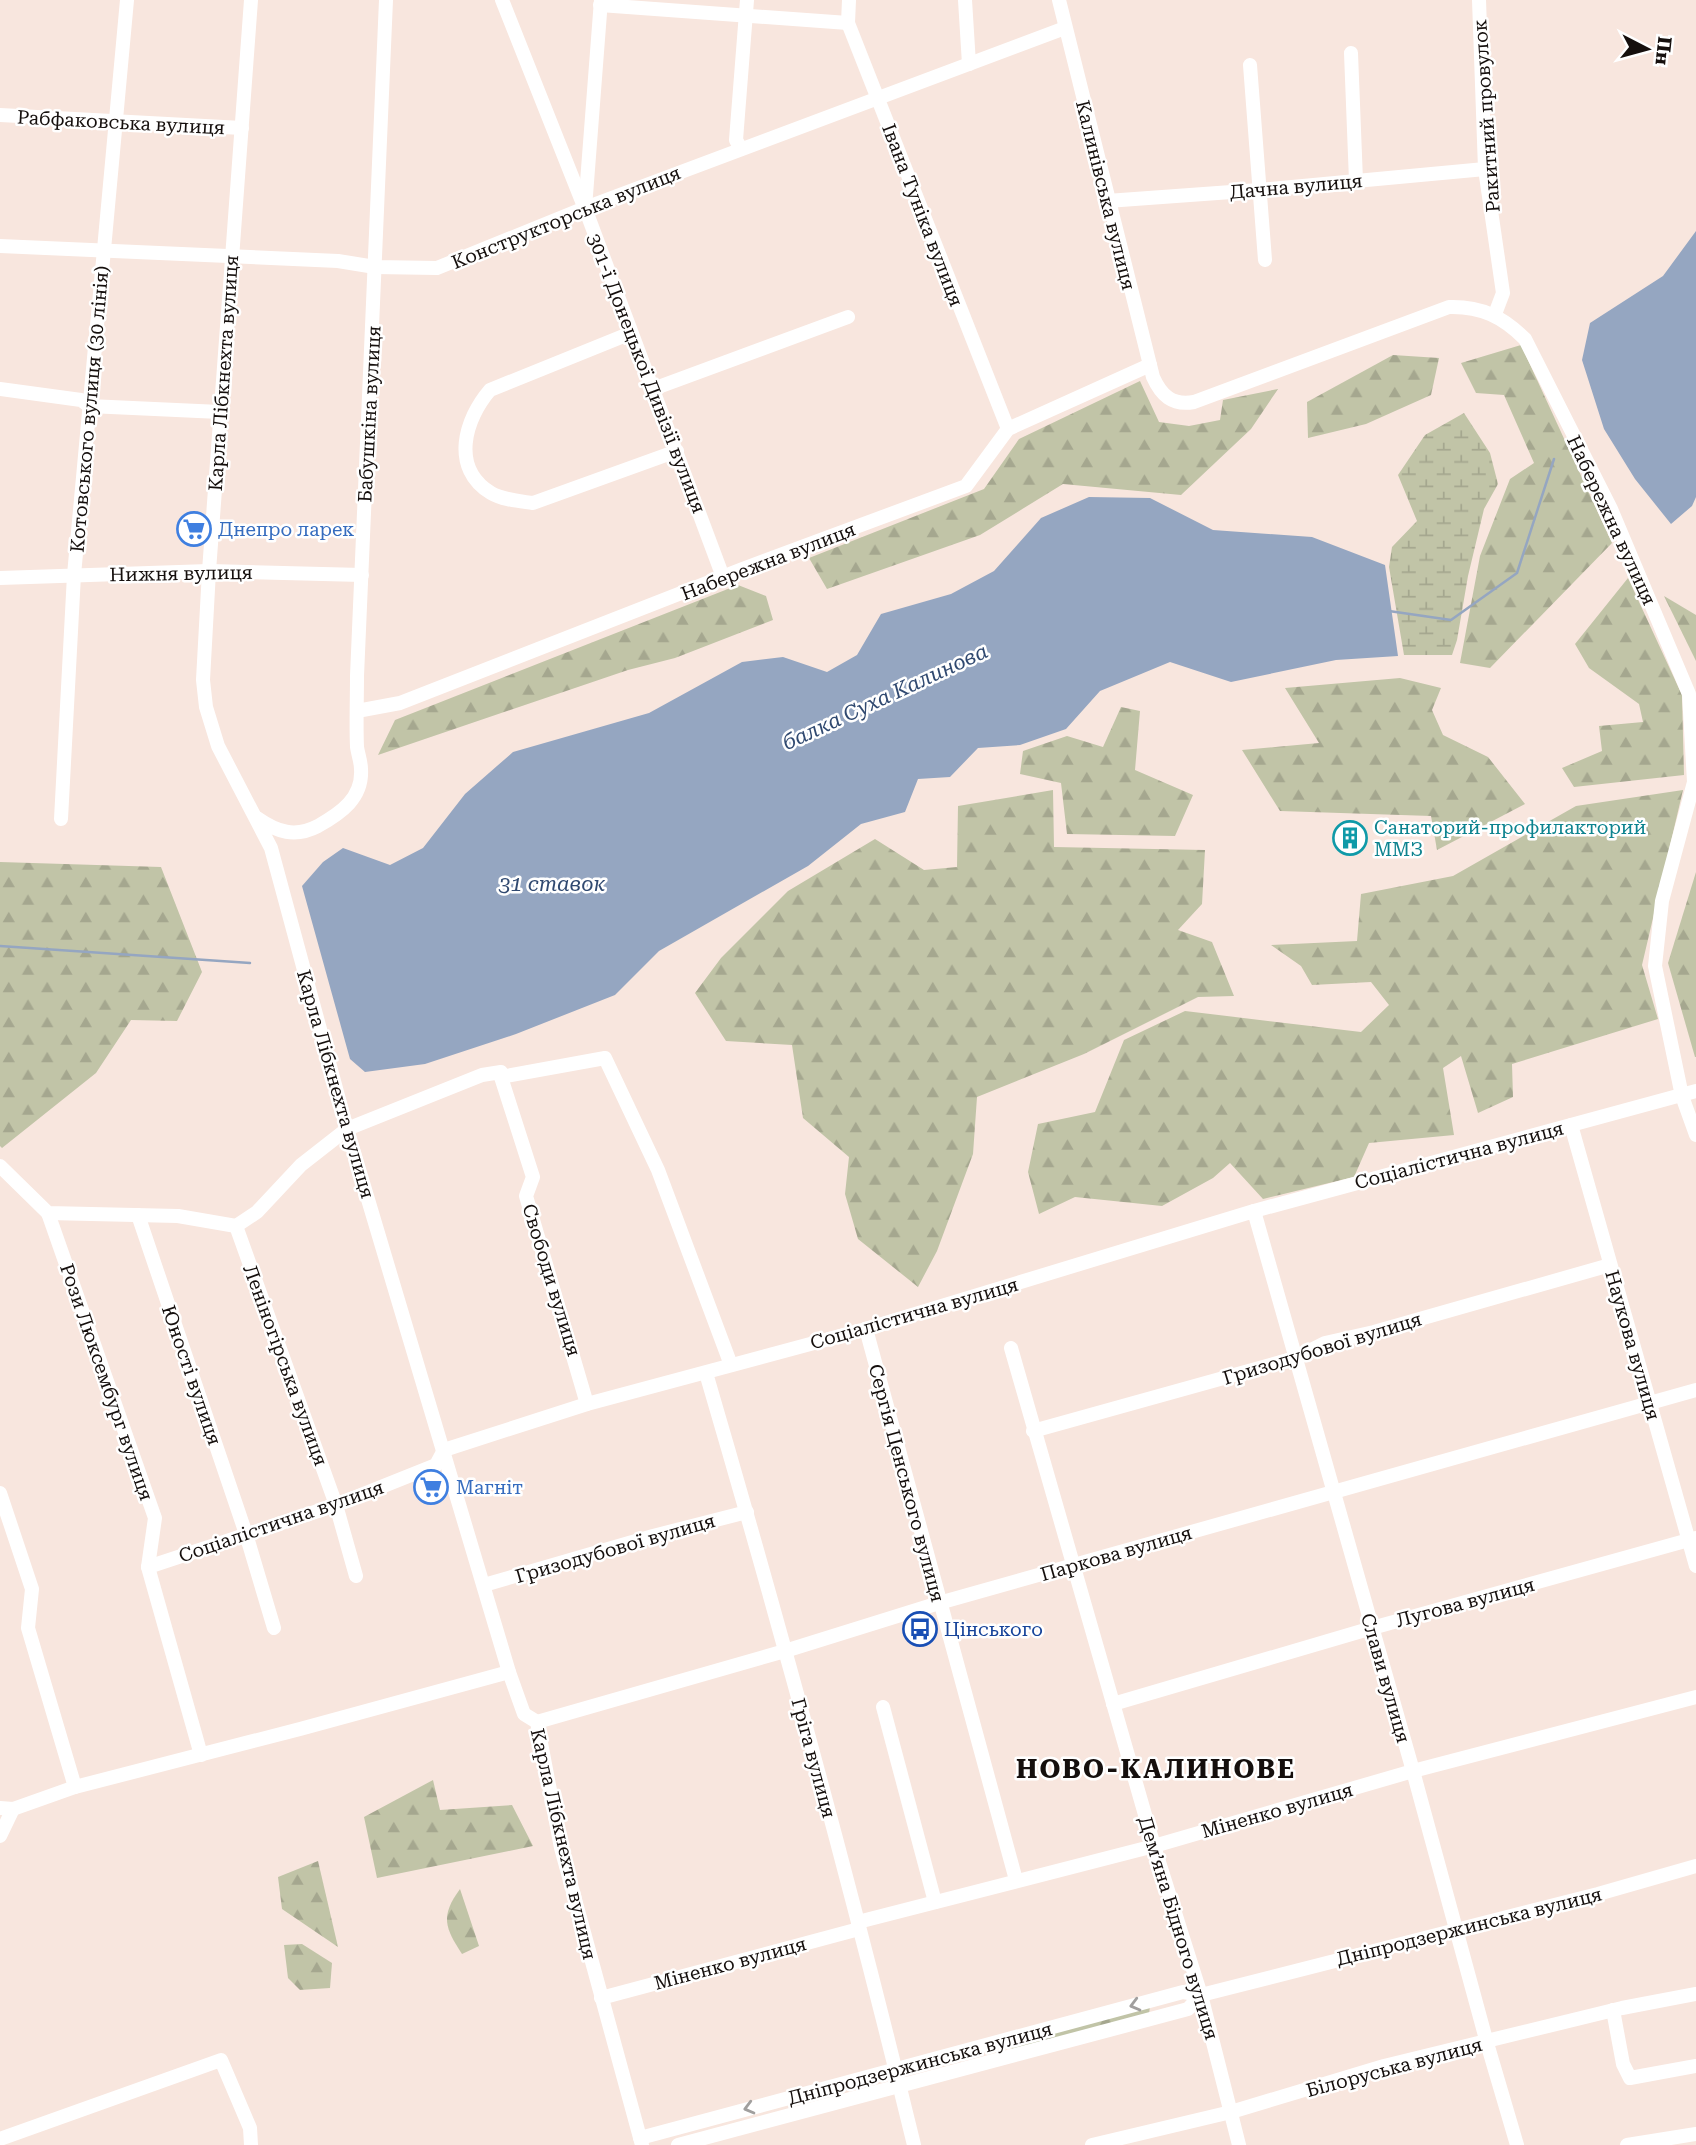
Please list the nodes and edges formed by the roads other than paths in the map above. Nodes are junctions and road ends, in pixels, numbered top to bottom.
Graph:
1 (127, 0) edge
2 (251, 0) edge
3 (386, 0) edge
4 (502, 0) edge
5 (747, 0) edge
6 (849, 0) edge
7 (965, 0) edge
8 (1059, 0) edge
9 (1479, 0) edge
10 (601, 3) edge
11 (746, 16) junction
12 (848, 23) junction
13 (1065, 28) junction
14 (1351, 53) dead end
15 (970, 64) junction
16 (1250, 65) dead end
17 (877, 98) junction
18 (0, 115) edge
19 (116, 121) junction
20 (242, 128) junction
21 (741, 149) junction
22 (1485, 169) junction
23 (1356, 181) junction
24 (1258, 190) junction
25 (1107, 201) junction
26 (585, 208) junction
27 (0, 246) edge
28 (104, 252) junction
29 (232, 256) junction
30 (1265, 261) dead end
31 (375, 267) junction
32 (1495, 314) junction
33 (848, 317) dead end
34 (631, 333) junction
35 (1150, 365) junction
36 (1158, 388) joint
37 (0, 389) edge
38 (653, 389) junction
39 (89, 406) junction
40 (220, 412) junction
41 (1008, 429) junction
42 (677, 451) junction
43 (209, 571) junction
44 (74, 575) junction
45 (362, 575) junction
46 (723, 577) junction
47 (0, 578) edge
48 (357, 711) junction
49 (256, 817) junction
50 (61, 819) dead end
51 (501, 1077) junction
52 (1689, 1094) edge
53 (1571, 1125) junction
54 (347, 1129) junction
55 (1696, 1135) edge
56 (0, 1166) edge
57 (1254, 1211) junction
58 (48, 1213) junction
59 (138, 1215) junction
60 (236, 1226) junction
61 (1610, 1265) junction
62 (866, 1329) junction
63 (1011, 1348) dead end
64 (1295, 1358) junction
65 (731, 1366) junction
66 (706, 1373) junction
67 (1696, 1390) edge
68 (587, 1404) junction
69 (1650, 1404) junction
70 (1033, 1430) junction
71 (444, 1450) junction
72 (1333, 1491) junction
73 (0, 1493) edge
74 (335, 1505) junction
75 (747, 1512) junction
76 (246, 1534) junction
77 (1692, 1539) edge
78 (1072, 1566) junction
79 (1696, 1566) edge
80 (148, 1567) junction
81 (356, 1576) dead end
82 (484, 1586) junction
83 (939, 1603) junction
84 (274, 1628) dead end
85 (1372, 1628) junction
86 (785, 1651) junction
87 (509, 1672) junction
88 (1696, 1697) edge
89 (1113, 1703) junction
90 (883, 1707) dead end
91 (537, 1722) junction
92 (201, 1755) junction
93 (1413, 1771) junction
94 (75, 1787) junction
95 (7, 1808) edge
96 (0, 1836) edge
97 (1154, 1846) junction
98 (1696, 1866) edge
99 (1016, 1880) junction
100 (935, 1902) junction
101 (859, 1925) junction
102 (1455, 1930) junction
103 (1696, 1994) edge
104 (1201, 1995) junction
105 (601, 1998) junction
106 (1613, 2011) junction
107 (1486, 2043) junction
108 (1696, 2066) edge
109 (896, 2069) junction
110 (900, 2086) junction
111 (1231, 2112) junction
112 (1696, 2134) edge
113 (0, 2139) edge
114 (641, 2141) edge
115 (251, 2145) edge
116 (678, 2145) edge
117 (914, 2145) edge
118 (1092, 2145) edge
119 (1239, 2145) edge
120 (1517, 2145) edge
121 (1627, 2145) edge

1 - 19 street, Котовського вулиця (30 лiнiя)
2 - 20 street, Карла Лібкнехта вулиця
3 - 31 street, Бабушкіна вулиця
4 - 26 street
5 - 11 street
6 - 12 street, Івана Туніка вулиця
7 - 15 street
8 - 13 street, Калинівська вулиця
9 - 22 street, Ракитний провулок
10 - 11 street
10 - 26 street, 301-ї Донецької Дивізії вулиця
11 - 12 street
11 - 21 street
12 - 17 street, Івана Туніка вулиця
13 - 15 street, Конструкторська вулиця
13 - 25 street, Калинівська вулиця
14 - 23 street
15 - 17 street, Конструкторська вулиця
16 - 24 street
17 - 21 street, Конструкторська вулиця
17 - 41 street, Івана Туніка вулиця
18 - 19 street, Рабфаковська вулиця
19 - 20 street, Рабфаковська вулиця
19 - 28 street, Котовського вулиця (30 лiнiя)
20 - 29 street, Карла Лібкнехта вулиця
21 - 26 street, Конструкторська вулиця
22 - 23 street, Дачна вулиця
22 - 32 street, Ракитний провулок
23 - 24 street, Дачна вулиця
24 - 25 street, Дачна вулиця
24 - 30 street
25 - 35 street, Калинівська вулиця
26 - 31 street, Конструкторська вулиця
26 - 34 street, 301-ї Донецької Дивізії вулиця
27 - 28 street, Конструкторська вулиця
28 - 29 street, Конструкторська вулиця
28 - 39 street, Котовського вулиця (30 лiнiя)
29 - 31 street, Конструкторська вулиця
29 - 40 street, Карла Лібкнехта вулиця
31 - 45 street, Бабушкіна вулиця
32 - 36 street, Набережна вулиця
32 - 52 street, Набережна вулиця
33 - 38 street
34 - 38 street, 301-ї Донецької Дивізії вулиця
34 - 42 street
35 - 36 street, Калинівська вулиця
35 - 41 street, Набережна вулиця
37 - 39 street
38 - 42 street, 301-ї Донецької Дивізії вулиця
39 - 40 street
39 - 44 street, Котовського вулиця (30 лiнiя)
40 - 43 street, Карла Лібкнехта вулиця
41 - 46 street, Набережна вулиця
42 - 46 street, 301-ї Донецької Дивізії вулиця
43 - 44 street, Нижня вулиця
43 - 45 street, Нижня вулиця
43 - 49 street, Карла Лібкнехта вулиця
44 - 47 street, Нижня вулиця
44 - 50 street, Котовського вулиця (30 лiнiя)
45 - 48 street, Бабушкіна вулиця
46 - 48 street, Набережна вулиця
48 - 49 street, Бабушкіна вулиця
49 - 54 street, Карла Лібкнехта вулиця
51 - 54 street
51 - 65 street
51 - 68 street, Свободи вулиця
52 - 53 street, Соціалістична вулиця
52 - 55 street, Набережна вулиця
53 - 57 street, Соціалістична вулиця
53 - 61 street, Наукова вулиця
54 - 60 street
54 - 71 street, Карла Лібкнехта вулиця
56 - 58 street
57 - 62 street, Соціалістична вулиця
57 - 64 street, Слави вулиця
58 - 59 street
58 - 80 street, Рози Люксембург вулиця
59 - 60 street
59 - 76 street, Юності вулиця
60 - 74 street, Леніногірська вулиця
61 - 64 street, Гризодубової вулиця
61 - 69 street, Наукова вулиця
62 - 65 street, Соціалістична вулиця
62 - 83 street, Сергія Ценського вулиця
63 - 70 street, Дем’яна Бідного вулиця
64 - 70 street, Гризодубової вулиця
64 - 72 street, Слави вулиця
65 - 66 street, Соціалістична вулиця
66 - 68 street, Соціалістична вулиця
66 - 75 street, Гріга вулиця
67 - 69 street, Паркова вулиця
68 - 71 street, Соціалістична вулиця
69 - 72 street, Паркова вулиця
69 - 77 street, Наукова вулиця
70 - 78 street, Дем’яна Бідного вулиця
71 - 74 street, Соціалістична вулиця
71 - 82 street, Карла Лібкнехта вулиця
72 - 78 street, Паркова вулиця
72 - 85 street, Слави вулиця
73 - 94 street
74 - 76 street, Соціалістична вулиця
74 - 81 street, Леніногірська вулиця
75 - 82 street, Гризодубової вулиця
75 - 86 street, Гріга вулиця
76 - 80 street, Соціалістична вулиця
76 - 84 street, Юності вулиця
77 - 79 street, Наукова вулиця
77 - 85 street, Лугова вулиця
78 - 83 street, Паркова вулиця
78 - 89 street, Дем’яна Бідного вулиця
80 - 92 street, Рози Люксембург вулиця
82 - 87 street, Карла Лібкнехта вулиця
83 - 86 street, Паркова вулиця
83 - 99 street, Сергія Ценського вулиця
85 - 89 street, Лугова вулиця
85 - 93 street, Слави вулиця
86 - 91 street, Паркова вулиця
86 - 101 street, Гріга вулиця
87 - 91 street, Карла Лібкнехта вулиця
87 - 92 street
88 - 93 street, Міненко вулиця
89 - 97 street, Дем’яна Бідного вулиця
90 - 100 street
91 - 105 street, Карла Лібкнехта вулиця
92 - 94 street
93 - 97 street, Міненко вулиця
93 - 102 street, Слави вулиця
94 - 95 street
95 - 96 street
97 - 99 street, Міненко вулиця
97 - 104 street, Дем’яна Бідного вулиця
98 - 102 street, Дніпродзержинська вулиця
99 - 100 street, Міненко вулиця
100 - 101 street, Міненко вулиця
101 - 105 street, Міненко вулиця
101 - 109 street, Гріга вулиця
102 - 104 street, Дніпродзержинська вулиця
102 - 107 street, Слави вулиця
103 - 106 street, Білоруська вулиця
104 -> 109 street, Дніпродзержинська вулиця
104 - 110 street, Дніпродзержинська вулиця
104 - 111 street, Дем’яна Бідного вулиця
105 - 114 street, Карла Лібкнехта вулиця
106 - 107 street, Білоруська вулиця
106 - 108 street
107 - 111 street, Білоруська вулиця
107 - 120 street, Слави вулиця
109 - 110 street, Гріга вулиця
109 -> 114 street, Дніпродзержинська вулиця
110 - 116 street, Дніпродзержинська вулиця
110 - 117 street, Гріга вулиця
111 - 118 street, Білоруська вулиця
111 - 119 street, Дем’яна Бідного вулиця
112 - 121 street
113 - 115 street

